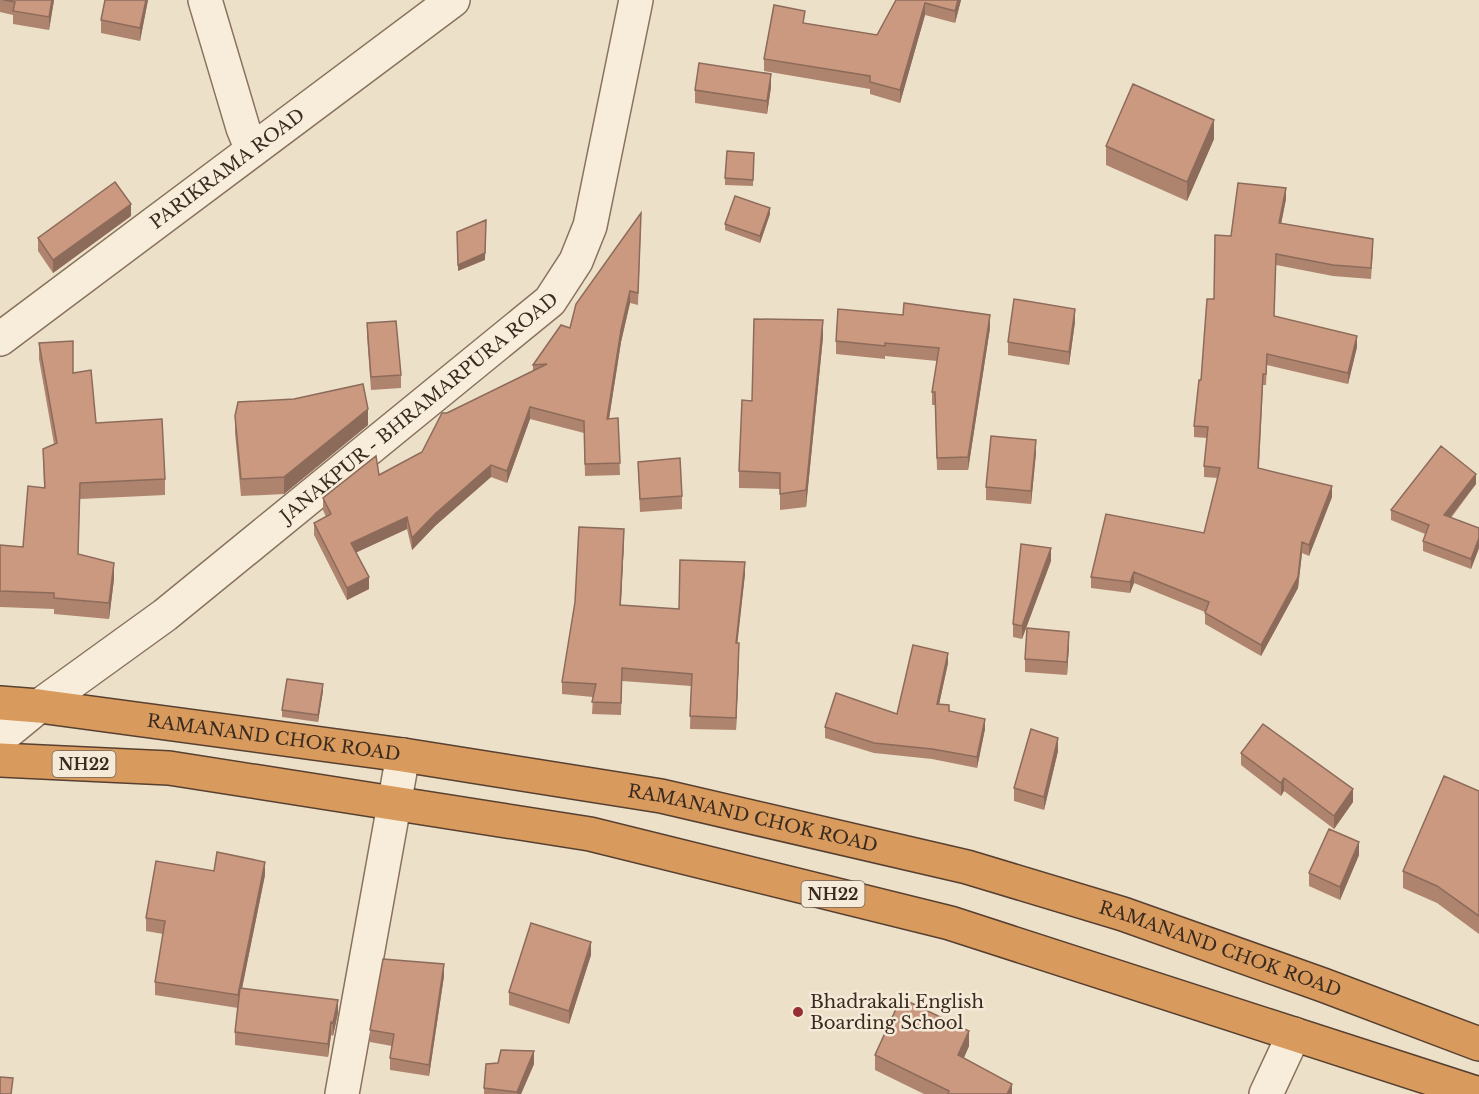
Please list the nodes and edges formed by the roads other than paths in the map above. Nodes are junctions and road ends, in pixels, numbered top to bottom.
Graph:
1 (205, 0) edge
2 (453, 0) edge
3 (636, 0) edge
4 (252, 150) junction
5 (0, 339) edge
6 (0, 703) edge
7 (39, 706) junction
8 (0, 738) edge
9 (403, 755) junction
10 (0, 760) edge
11 (394, 802) junction
12 (1294, 1034) junction
13 (1479, 1044) edge
14 (342, 1094) edge
15 (1266, 1094) edge
16 (1479, 1094) edge

1 - 4 street
2 - 4 street, PARIKRAMA ROAD
3 - 7 street, JANAKPUR - BHRAMARPURA ROAD
4 - 5 street, PARIKRAMA ROAD
6 - 7 highway, RAMANAND CHOK ROAD
7 - 8 street, JANAKPUR - BHRAMARPURA ROAD
7 - 9 highway, RAMANAND CHOK ROAD
9 - 11 street
9 - 13 highway, RAMANAND CHOK ROAD
10 - 11 highway, NH22
11 - 12 highway, NH22
11 - 14 street
12 - 15 street
12 - 16 highway, NH22

